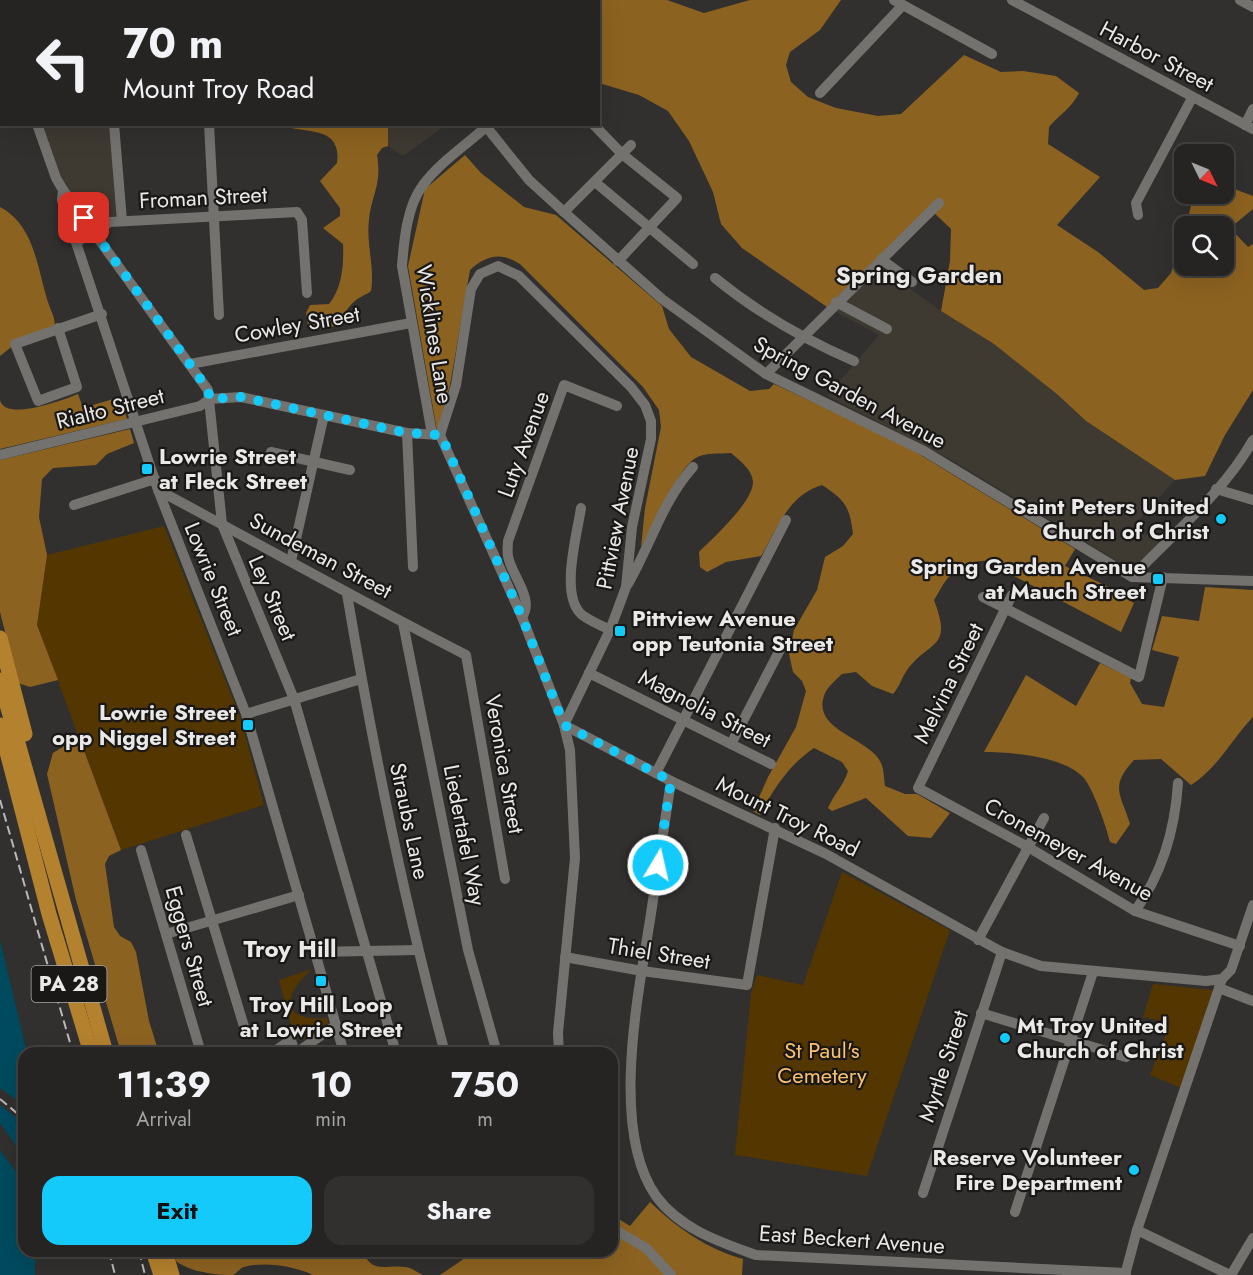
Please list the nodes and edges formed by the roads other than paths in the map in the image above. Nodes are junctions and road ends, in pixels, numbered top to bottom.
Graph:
1 (1012, 0) edge
2 (1240, 0) edge
3 (896, 2) edge
4 (1253, 7) edge
5 (992, 54) dead end
6 (820, 93) dead end
7 (1192, 98) junction
8 (1253, 109) edge
9 (39, 126) edge
10 (114, 126) edge
11 (209, 126) edge
12 (485, 126) edge
13 (595, 126) edge
14 (1249, 127) edge
15 (630, 145) dead end
16 (622, 154) junction
17 (595, 182) junction
18 (63, 190) junction
19 (939, 203) dead end
20 (564, 212) junction
21 (1138, 215) dead end
22 (214, 216) junction
23 (122, 221) junction
24 (650, 227) junction
25 (94, 232) junction
26 (77, 242) junction
27 (881, 259) junction
28 (618, 261) junction
29 (693, 264) dead end
30 (715, 278) dead end
31 (912, 282) dead end
32 (307, 293) dead end
33 (836, 302) junction
34 (102, 314) junction
35 (219, 315) dead end
36 (411, 323) junction
37 (58, 328) junction
38 (887, 329) dead end
39 (801, 338) junction
40 (854, 361) dead end
41 (190, 364) junction
42 (766, 374) junction
43 (210, 399) junction
44 (617, 406) dead end
45 (324, 415) junction
46 (407, 433) junction
47 (436, 435) junction
48 (1253, 440) edge
49 (271, 452) dead end
50 (0, 455) edge
51 (312, 461) junction
52 (693, 467) dead end
53 (350, 470) dead end
54 (156, 484) junction
55 (1216, 489) junction
56 (1253, 500) edge
57 (74, 505) dead end
58 (581, 508) dead end
59 (786, 520) dead end
60 (222, 524) junction
61 (291, 561) junction
62 (413, 567) dead end
63 (1132, 577) junction
64 (1163, 577) junction
65 (1253, 581) edge
66 (626, 587) junction
67 (347, 594) junction
68 (1012, 596) dead end
69 (983, 597) dead end
70 (1007, 609) junction
71 (522, 617) junction
72 (403, 623) junction
73 (610, 630) junction
74 (0, 638) edge
75 (783, 644) dead end
76 (466, 655) joint
77 (589, 673) junction
78 (361, 679) junction
79 (0, 680) edge
80 (294, 699) junction
81 (246, 714) junction
82 (684, 718) junction
83 (0, 725) edge
84 (564, 725) junction
85 (731, 744) junction
86 (0, 757) edge
87 (771, 764) dead end
88 (656, 773) junction
89 (671, 781) junction
90 (1178, 783) dead end
91 (918, 788) joint
92 (1044, 818) dead end
93 (775, 828) junction
94 (186, 835) dead end
95 (1028, 848) junction
96 (141, 850) dead end
97 (505, 879) dead end
98 (299, 895) junction
99 (1253, 905) edge
100 (1135, 911) junction
101 (49, 914) junction
102 (213, 919) junction
103 (166, 934) junction
104 (978, 940) junction
105 (1240, 946) junction
106 (366, 949) junction
107 (417, 950) junction
108 (315, 952) junction
109 (1002, 952) junction
110 (565, 957) junction
111 (80, 968) junction
112 (642, 971) junction
113 (1093, 972) junction
114 (1221, 983) junction
115 (1253, 1000) edge
116 (981, 1013) junction
117 (336, 1025) junction
118 (246, 1033) dead end
119 (1070, 1042) junction
120 (89, 1047) edge
121 (104, 1047) edge
122 (199, 1047) edge
123 (281, 1047) edge
124 (294, 1047) edge
125 (305, 1047) edge
126 (342, 1047) edge
127 (394, 1047) edge
128 (443, 1047) edge
129 (495, 1047) edge
130 (559, 1047) edge
131 (1126, 1057) dead end
132 (922, 1193) dead end
133 (1015, 1212) dead end
134 (1137, 1230) junction
135 (618, 1232) edge
136 (1253, 1238) edge
137 (155, 1257) edge
138 (167, 1257) edge
139 (1126, 1274) edge
140 (161, 1275) edge
141 (172, 1275) edge
142 (671, 1275) edge
143 (1230, 1275) edge

1 - 7 street, Harbor Street
2 - 4 street
3 - 5 street
3 - 6 street
7 - 14 street, Harbor Street
7 - 21 street
8 - 14 street
9 - 18 street, Lowrie Street
10 - 23 street
11 - 22 street
12 - 20 street, Spring Garden Avenue
12 - 36 street, Wicklines Lane
13 - 16 street
15 - 16 street
16 - 17 street
16 - 24 street
17 - 20 street
17 - 24 street
18 - 25 street, Ley Street
18 - 26 street, Lowrie Street
19 - 27 street
20 - 28 street, Spring Garden Avenue
22 - 23 street, Froman Street
22 - 32 street, Froman Street
22 - 35 street
23 - 25 street, Froman Street
24 - 28 street
24 - 29 street
25 - 26 street, Froman Street
25 - 41 street, Ley Street
26 - 34 street, Lowrie Street
27 - 31 street
27 - 33 street
28 - 42 street, Spring Garden Avenue
30 - 39 street
33 - 38 street
33 - 39 street
34 - 37 street
34 - 54 street, Lowrie Street
36 - 41 street, Cowley Street
36 - 47 street, Wicklines Lane
37 - 37 street
39 - 40 street
39 - 42 street
41 - 43 street, Ley Street
42 - 63 street, Spring Garden Avenue
43 - 45 street, Rialto Street
43 - 50 street, Rialto Street
43 - 60 street, Ley Street
44 - 71 street, Luty Avenue
45 - 46 street, Rialto Street
45 - 51 street
46 - 47 street, Rialto Street
46 - 62 street
47 - 66 street, Pittview Avenue
47 - 71 street
48 - 55 street
49 - 51 street
51 - 53 street
51 - 61 street
52 - 66 street
54 - 57 street
54 - 60 street, Sundeman Street
54 - 81 street, Lowrie Street
55 - 56 street
55 - 63 street
58 - 73 street
59 - 82 street
60 - 61 street, Sundeman Street
60 - 80 street, Ley Street
61 - 67 street, Sundeman Street
63 - 64 street
64 - 65 street
64 - 70 street
66 - 73 street, Pittview Avenue
67 - 72 street, Sundeman Street
67 - 78 street, Straubs Lane
68 - 70 street, Melvina Street
69 - 70 street
70 - 91 street, Melvina Street
71 - 84 street
72 - 76 street, Sundeman Street
72 - 129 street, Liedertafel Way
73 - 77 street, Pittview Avenue
74 - 111 highway
75 - 85 street
76 - 97 street, Veronica Street
77 - 82 street, Magnolia Street
77 - 84 street, Pittview Avenue
78 - 80 street
78 - 107 street, Straubs Lane
79 - 111 highway, PA 28
80 - 81 street
80 - 106 street, Ley Street
81 - 98 street, Lowrie Street
82 - 85 street, Magnolia Street
82 - 88 street
83 - 101 highway, PA 28
84 - 88 street, Mount Troy Road
84 - 110 street
85 - 87 street, Magnolia Street
86 - 101 highway
88 - 89 street, Mount Troy Road
89 - 93 street, Mount Troy Road
89 - 112 street, East Beckert Avenue
90 - 100 street
91 - 95 street, Cronemeyer Avenue
92 - 95 street
93 - 104 street, Mount Troy Road
93 - 112 street, Thiel Street
94 - 102 street
95 - 100 street, Cronemeyer Avenue
95 - 104 street
96 - 103 street, Eggers Street
98 - 102 street
98 - 108 street, Lowrie Street
99 - 105 street
100 - 105 street, Cronemeyer Avenue
101 - 120 highway, PA 28
102 - 103 street
102 - 118 street
103 - 122 street, Eggers Street
104 - 109 street, Mount Troy Road
105 - 114 street
106 - 107 street
106 - 108 street
106 - 127 street, Ley Street
107 - 128 street, Straubs Lane
108 - 117 street, Lowrie Street
109 - 113 street, Mount Troy Road
109 - 116 street, Myrtle Street
110 - 112 street, Thiel Street
110 - 130 street
111 - 121 highway, PA 28
112 - 139 street, East Beckert Avenue
113 - 114 street, Mount Troy Road
113 - 119 street
114 - 115 street
114 - 134 street
116 - 119 street
116 - 132 street, Myrtle Street
117 - 125 street
117 - 126 street, Lowrie Street
119 - 131 street
119 - 133 street
123 - 124 street
134 - 139 street
134 - 143 street
135 - 142 street
136 - 143 street
137 - 140 highway
138 - 141 highway

